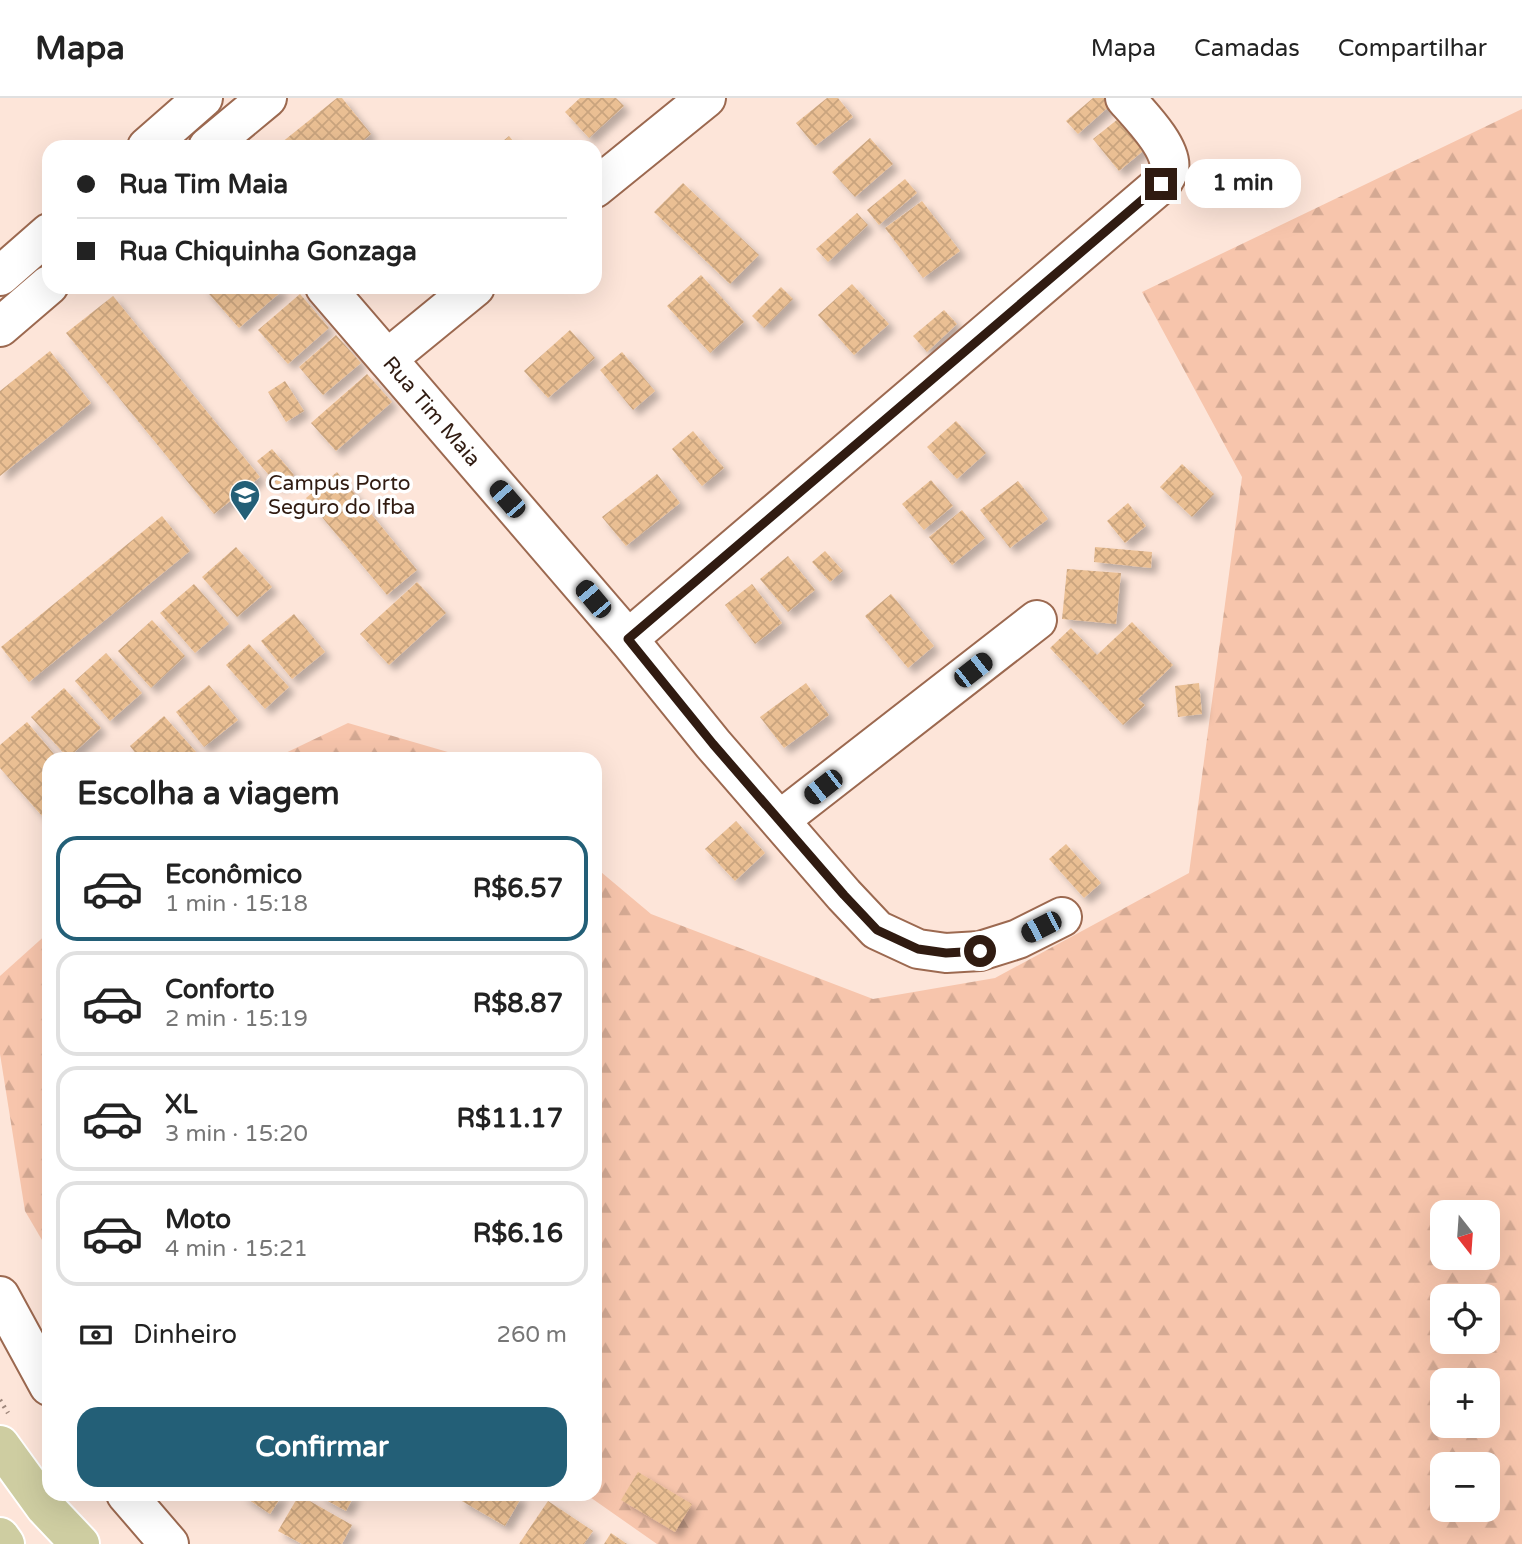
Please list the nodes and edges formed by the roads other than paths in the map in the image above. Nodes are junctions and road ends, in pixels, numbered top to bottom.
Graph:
1 (267, 98) edge
2 (706, 98) edge
3 (1125, 98) edge
4 (191, 108) edge
5 (155, 140) edge
6 (203, 140) edge
7 (215, 140) edge
8 (602, 182) edge
9 (42, 239) edge
10 (0, 276) edge
11 (42, 291) edge
12 (330, 294) edge
13 (466, 294) edge
14 (0, 327) edge
15 (387, 359) junction
16 (1037, 620) dead end
17 (628, 639) junction
18 (780, 820) junction
19 (1062, 917) dead end
20 (0, 1296) edge
21 (42, 1373) edge
22 (0, 1445) edge
23 (132, 1501) edge
24 (0, 1537) edge
25 (5, 1544) edge
26 (80, 1544) edge
27 (169, 1544) edge

1 - 7 street
2 - 8 street
3 - 17 street
4 - 5 street
4 - 6 street
9 - 10 street
11 - 14 street
12 - 15 street, Rua Tim Maia
13 - 15 street
15 - 17 street, Rua Tim Maia
16 - 18 street
17 - 18 street, Rua Tim Maia
18 - 19 street, Rua Tim Maia
20 - 21 street
22 - 26 main road
23 - 27 street
24 - 25 main road

